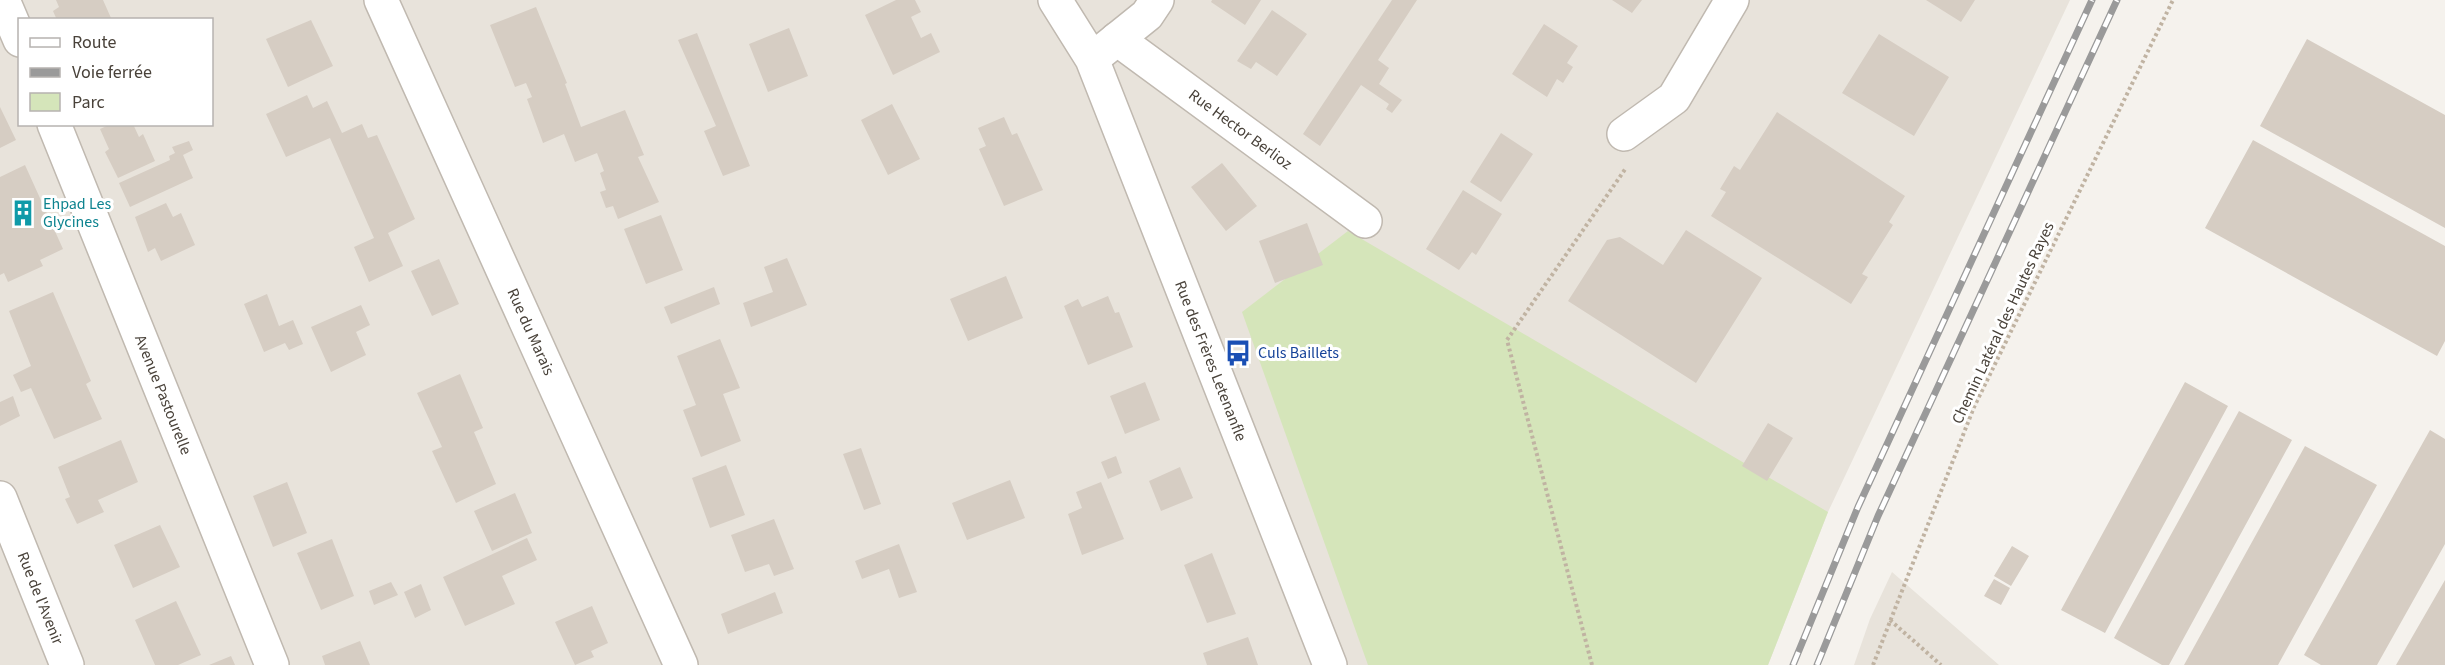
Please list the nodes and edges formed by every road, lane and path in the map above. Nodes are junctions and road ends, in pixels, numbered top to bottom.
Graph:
1 (3, 0) edge
2 (381, 0) edge
3 (1055, 0) edge
4 (1157, 0) edge
5 (1732, 0) edge
6 (2173, 0) edge
7 (18, 35) edge
8 (1117, 39) junction
9 (1092, 59) junction
10 (55, 126) edge
11 (1624, 134) dead end
12 (1627, 166) dead end
13 (1365, 221) dead end
14 (0, 498) edge
15 (1890, 620) junction
16 (67, 665) edge
17 (272, 665) edge
18 (681, 665) edge
19 (1330, 665) edge
20 (1592, 665) edge
21 (1873, 665) edge
22 (1941, 665) edge

1 - 7 street
2 - 18 street, Rue du Marais
3 - 9 street
4 - 8 street
5 - 11 street
6 - 15 path, Chemin Latéral des Hautes Rayes
8 - 9 street
8 - 13 street, Rue Hector Berlioz
9 - 19 street, Rue des Frères Letenanfle
10 - 17 street, Avenue Pastourelle
12 - 20 path
14 - 16 street, Rue de l'Avenir
15 - 21 path, Chemin Latéral des Hautes Rayes
15 - 22 path

